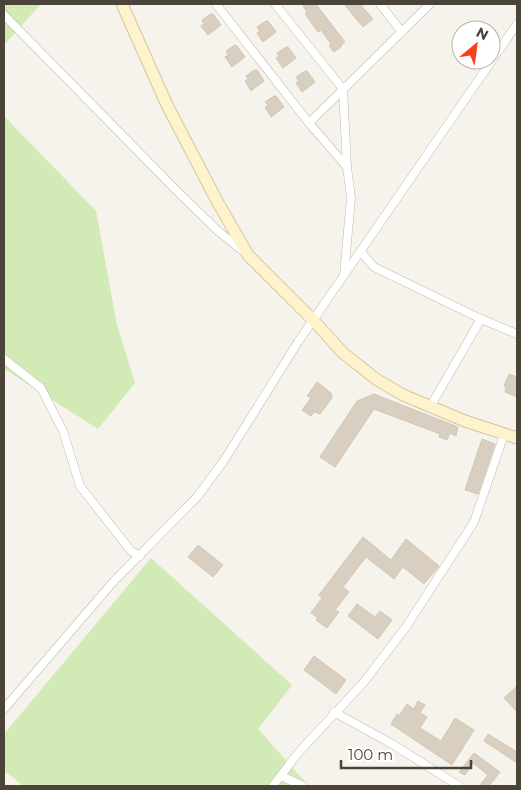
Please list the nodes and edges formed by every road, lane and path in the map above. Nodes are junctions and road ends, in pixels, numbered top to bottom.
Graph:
1 (122, 4) edge
2 (216, 4) edge
3 (275, 4) edge
4 (380, 4) edge
5 (430, 4) edge
6 (4, 15) edge
7 (517, 24) edge
8 (401, 31) junction
9 (343, 89) junction
10 (309, 123) junction
11 (346, 167) junction
12 (361, 252) junction
13 (248, 255) junction
14 (344, 276) junction
15 (481, 319) junction
16 (314, 321) junction
17 (517, 334) edge
18 (4, 359) edge
19 (430, 407) junction
20 (504, 435) junction
21 (517, 438) edge
22 (140, 556) junction
23 (4, 709) edge
24 (334, 712) junction
25 (281, 776) junction
26 (272, 786) edge
27 (303, 786) edge
28 (458, 786) edge

1 - 13 street
2 - 10 street
3 - 9 street
4 - 8 street
5 - 8 street
6 - 13 street
7 - 12 street
8 - 9 street
9 - 10 street
9 - 11 street
10 - 11 street
11 - 14 street
12 - 14 street
12 - 15 street
13 - 16 street
14 - 16 street
15 - 17 street
15 - 19 street
16 - 19 street
16 - 22 street
18 - 22 street
19 - 20 street
20 - 21 street
20 - 24 street
22 - 23 street
24 - 25 street
24 - 28 street
25 - 26 street
25 - 27 street

